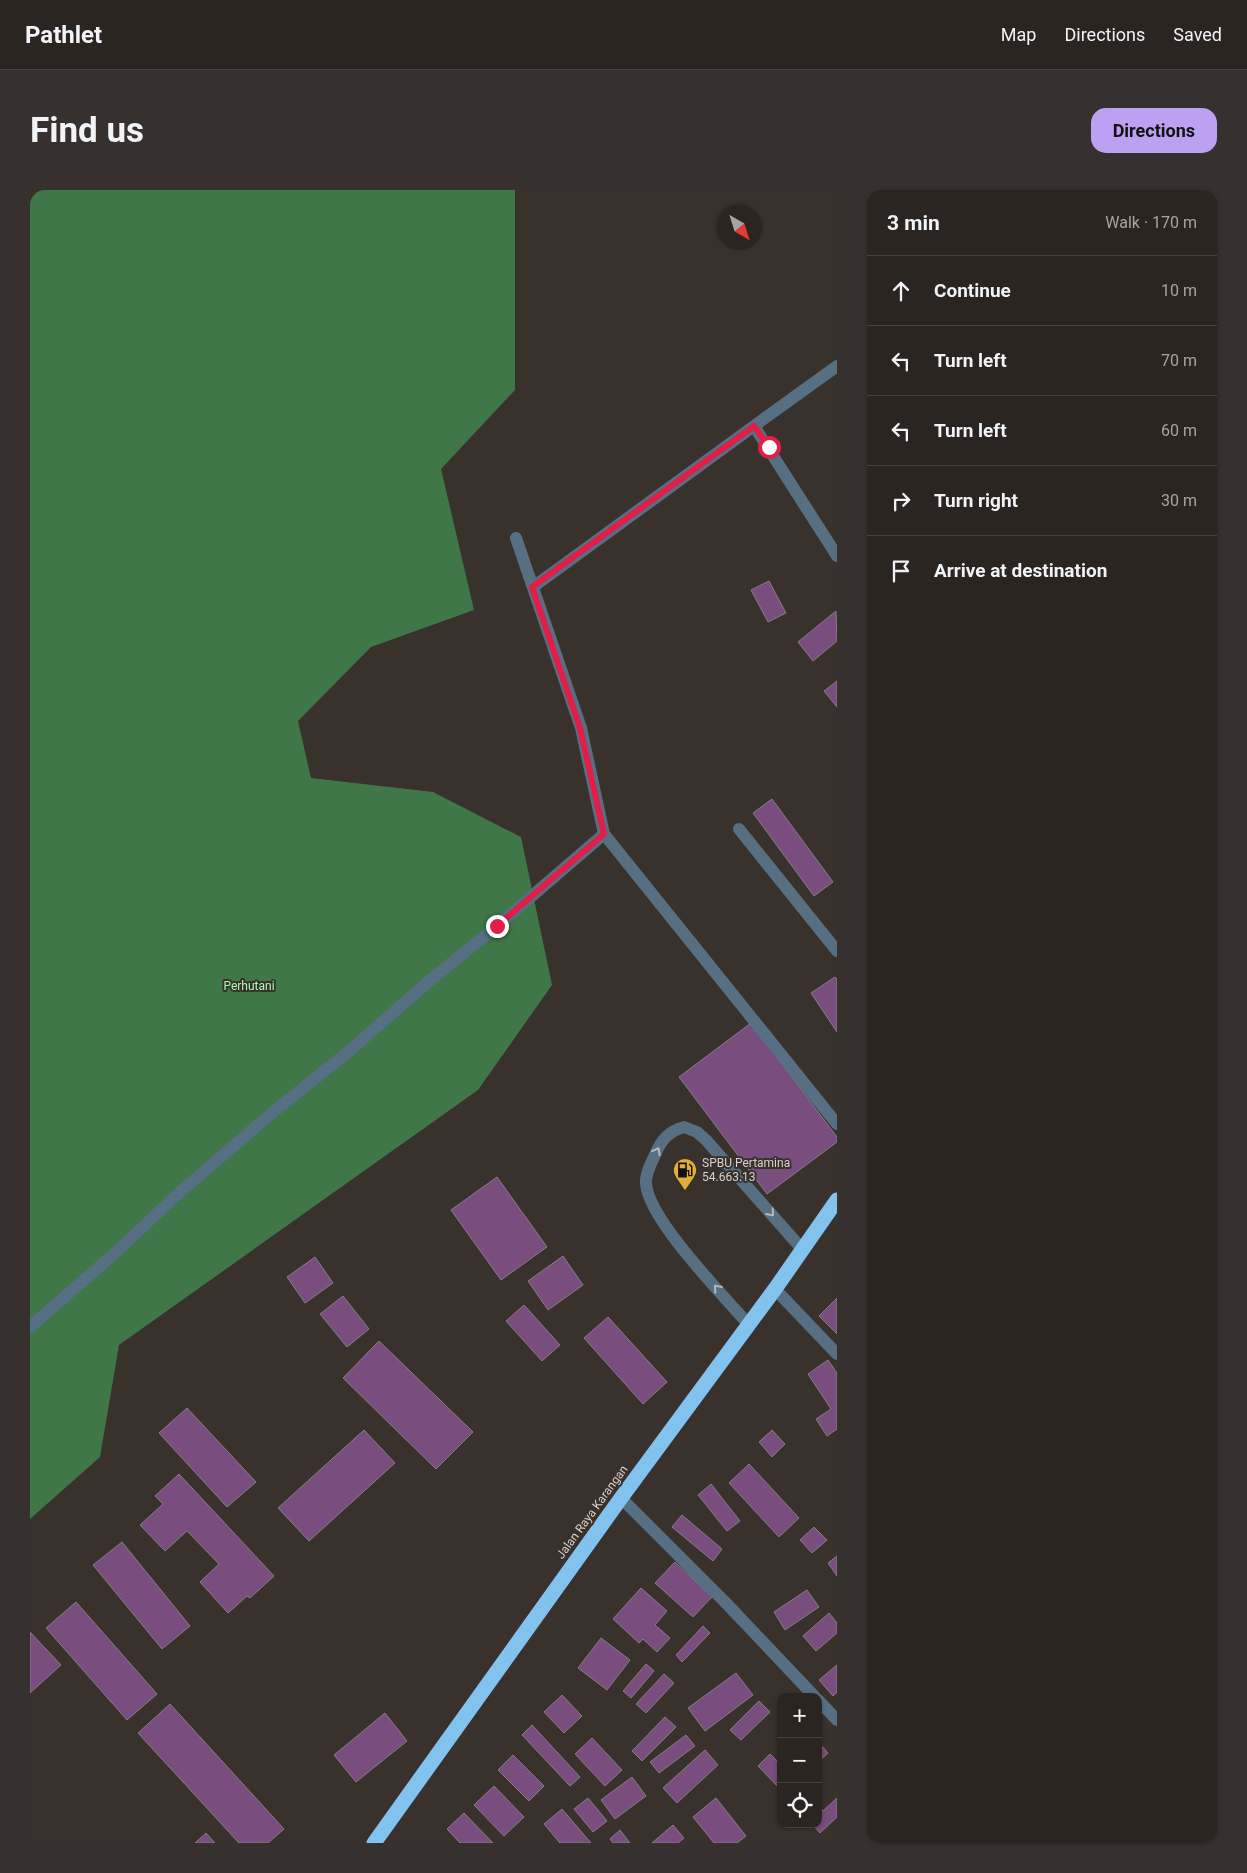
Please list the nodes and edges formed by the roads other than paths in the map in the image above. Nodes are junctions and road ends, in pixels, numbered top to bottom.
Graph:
1 (837, 366) edge
2 (754, 426) junction
3 (516, 538) dead end
4 (837, 556) edge
5 (532, 587) junction
6 (739, 829) dead end
7 (604, 834) junction
8 (837, 951) edge
9 (837, 1124) edge
10 (837, 1200) edge
11 (802, 1249) junction
12 (775, 1289) junction
13 (748, 1325) junction
14 (30, 1327) edge
15 (837, 1354) edge
16 (621, 1498) junction
17 (811, 1693) edge
18 (822, 1704) edge
19 (837, 1720) edge
20 (374, 1843) edge

1 - 2 street
2 - 4 street
2 - 5 street
3 - 5 street
5 - 7 street
6 - 8 street
7 - 9 street
7 - 14 street
10 - 11 highway, Jalan Raya Karangan
11 - 12 highway, Jalan Raya Karangan
13 -> 11 street
12 - 13 highway, Jalan Raya Karangan
12 - 15 street
13 - 16 highway, Jalan Raya Karangan
16 - 17 street
16 - 20 highway, Jalan Raya Karangan
18 - 19 street

